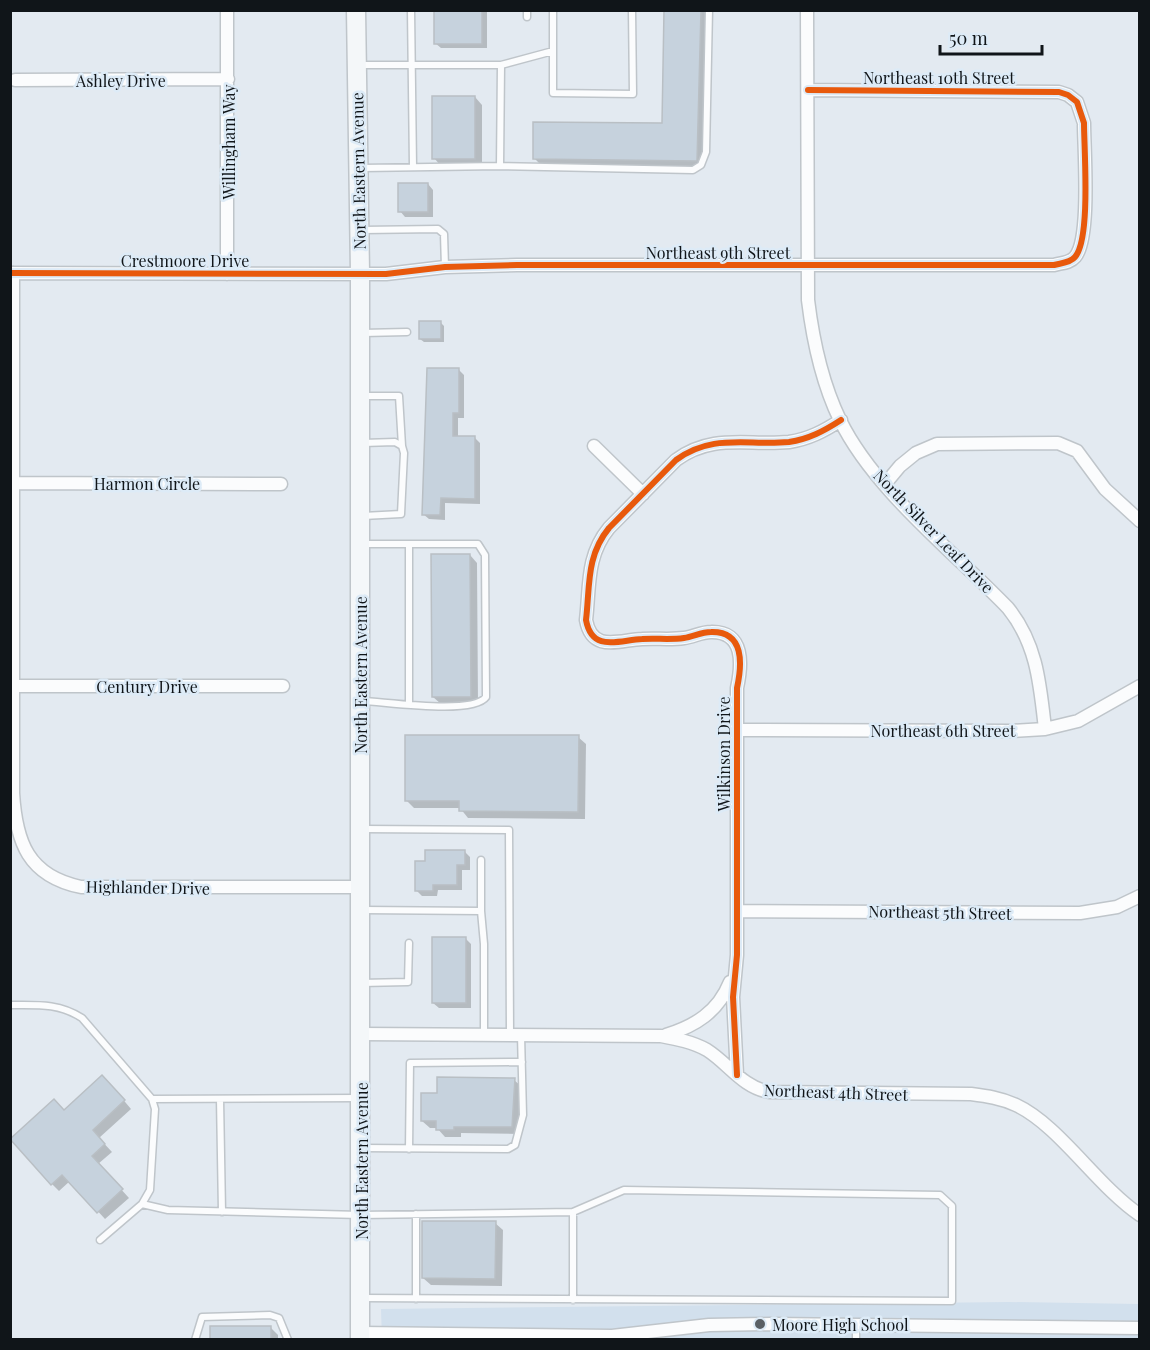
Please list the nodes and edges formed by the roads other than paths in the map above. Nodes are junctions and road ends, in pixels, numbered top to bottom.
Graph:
1 (227, 10) edge
2 (356, 10) edge
3 (411, 10) edge
4 (553, 10) edge
5 (632, 10) edge
6 (709, 10) edge
7 (807, 10) edge
8 (553, 51) junction
9 (357, 65) junction
10 (411, 65) junction
11 (501, 65) junction
12 (228, 79) junction
13 (15, 80) dead end
14 (808, 90) junction
15 (501, 166) junction
16 (413, 167) junction
17 (358, 168) junction
18 (359, 230) junction
19 (1074, 258) joint
20 (807, 265) junction
21 (446, 267) junction
22 (12, 273) edge
23 (360, 273) junction
24 (227, 274) junction
25 (407, 332) dead end
26 (360, 333) junction
27 (360, 396) junction
28 (840, 420) junction
29 (360, 443) junction
30 (402, 446) junction
31 (594, 446) dead end
32 (13, 483) junction
33 (281, 484) dead end
34 (885, 484) junction
35 (643, 494) junction
36 (360, 516) junction
37 (1140, 521) edge
38 (360, 544) junction
39 (410, 545) junction
40 (12, 686) edge
41 (283, 686) dead end
42 (1140, 686) edge
43 (360, 701) junction
44 (409, 704) junction
45 (1045, 729) junction
46 (737, 730) junction
47 (360, 830) junction
48 (481, 860) dead end
49 (360, 887) junction
50 (1140, 896) edge
51 (360, 910) junction
52 (737, 910) junction
53 (481, 911) junction
54 (409, 943) dead end
55 (733, 975) junction
56 (360, 983) junction
57 (10, 1005) edge
58 (361, 1034) junction
59 (484, 1034) junction
60 (516, 1034) junction
61 (662, 1036) junction
62 (522, 1062) junction
63 (737, 1075) junction
64 (361, 1098) junction
65 (152, 1099) junction
66 (220, 1099) junction
67 (360, 1148) junction
68 (409, 1149) junction
69 (142, 1204) junction
70 (222, 1212) junction
71 (573, 1212) junction
72 (416, 1214) junction
73 (360, 1215) junction
74 (1140, 1215) edge
75 (100, 1240) dead end
76 (360, 1298) junction
77 (416, 1299) junction
78 (573, 1300) junction
79 (856, 1324) junction
80 (1140, 1328) edge
81 (360, 1336) edge
82 (506, 1337) edge
83 (195, 1340) edge
84 (288, 1340) edge
85 (856, 1340) edge

1 - 12 street, Willingham Way
2 - 9 main road, North Eastern Avenue
3 - 10 lane
4 - 8 lane
5 - 8 lane
6 - 15 lane
7 - 14 street, North Silver Leaf Drive
8 - 11 lane
9 - 10 lane
9 - 17 main road, North Eastern Avenue
10 - 11 lane
10 - 16 lane
11 - 15 lane
12 - 13 street, Ashley Drive
12 - 24 street, Willingham Way
14 - 19 street, Northeast 10th Street
14 - 20 street, North Silver Leaf Drive
15 - 16 lane
16 - 17 lane
17 - 18 main road, North Eastern Avenue
18 - 21 lane
18 - 23 main road, North Eastern Avenue
19 - 20 street, Northeast 9th Street
20 - 21 street, Northeast 9th Street
20 - 28 street, North Silver Leaf Drive
21 - 23 street, Northeast 9th Street
22 - 24 street, Crestmoore Drive
22 - 32 street, Highlander Drive
23 - 24 street, Crestmoore Drive
23 - 26 main road, North Eastern Avenue
25 - 26 lane
26 - 27 main road, North Eastern Avenue
27 - 29 main road, North Eastern Avenue
27 - 30 lane
28 - 34 street, North Silver Leaf Drive
28 - 35 street, Wilkinson Drive
29 - 30 lane
29 - 36 main road, North Eastern Avenue
30 - 36 lane
31 - 35 street
32 - 33 street, Harmon Circle
32 - 40 street, Highlander Drive
34 - 37 street
34 - 45 street, North Silver Leaf Drive
35 - 46 street, Wilkinson Drive
36 - 38 main road, North Eastern Avenue
38 - 39 lane
38 - 43 main road, North Eastern Avenue
39 - 44 lane
39 - 44 lane
40 - 41 street, Century Drive
40 - 49 street, Highlander Drive
42 - 45 street, Northeast 6th Street
43 - 44 lane
43 - 47 main road, North Eastern Avenue
45 - 46 street, Northeast 6th Street
46 - 52 street, Wilkinson Drive
47 - 49 main road, North Eastern Avenue
47 - 60 lane
48 - 53 lane
49 - 51 main road, North Eastern Avenue
50 - 52 street, Northeast 5th Street
51 - 53 lane
51 - 56 main road, North Eastern Avenue
52 - 55 street, Wilkinson Drive
53 - 59 lane
54 - 56 lane
55 - 61 street
55 - 63 street, Wilkinson Drive
56 - 58 main road, North Eastern Avenue
57 - 65 lane
58 - 59 street, Northeast 4th Street
58 - 64 main road, North Eastern Avenue
59 - 60 street, Northeast 4th Street
60 - 61 street, Northeast 4th Street
60 - 62 lane
61 - 63 street, Northeast 4th Street
62 - 68 lane
62 - 68 lane
63 - 74 street, Northeast 4th Street
64 - 66 lane
64 - 67 main road, North Eastern Avenue
65 - 66 lane
65 - 69 lane
66 - 70 lane
67 - 68 lane
67 - 73 main road, North Eastern Avenue
69 - 70 lane
69 - 75 lane
70 - 73 lane
71 - 72 lane
71 - 78 lane
71 - 78 lane
72 - 73 lane
72 - 77 lane
73 - 76 main road, North Eastern Avenue
76 - 77 lane
76 - 81 main road, North Eastern Avenue
77 - 78 lane
79 - 80 street
79 - 82 street
79 - 85 lane
81 - 82 street
83 - 84 lane

